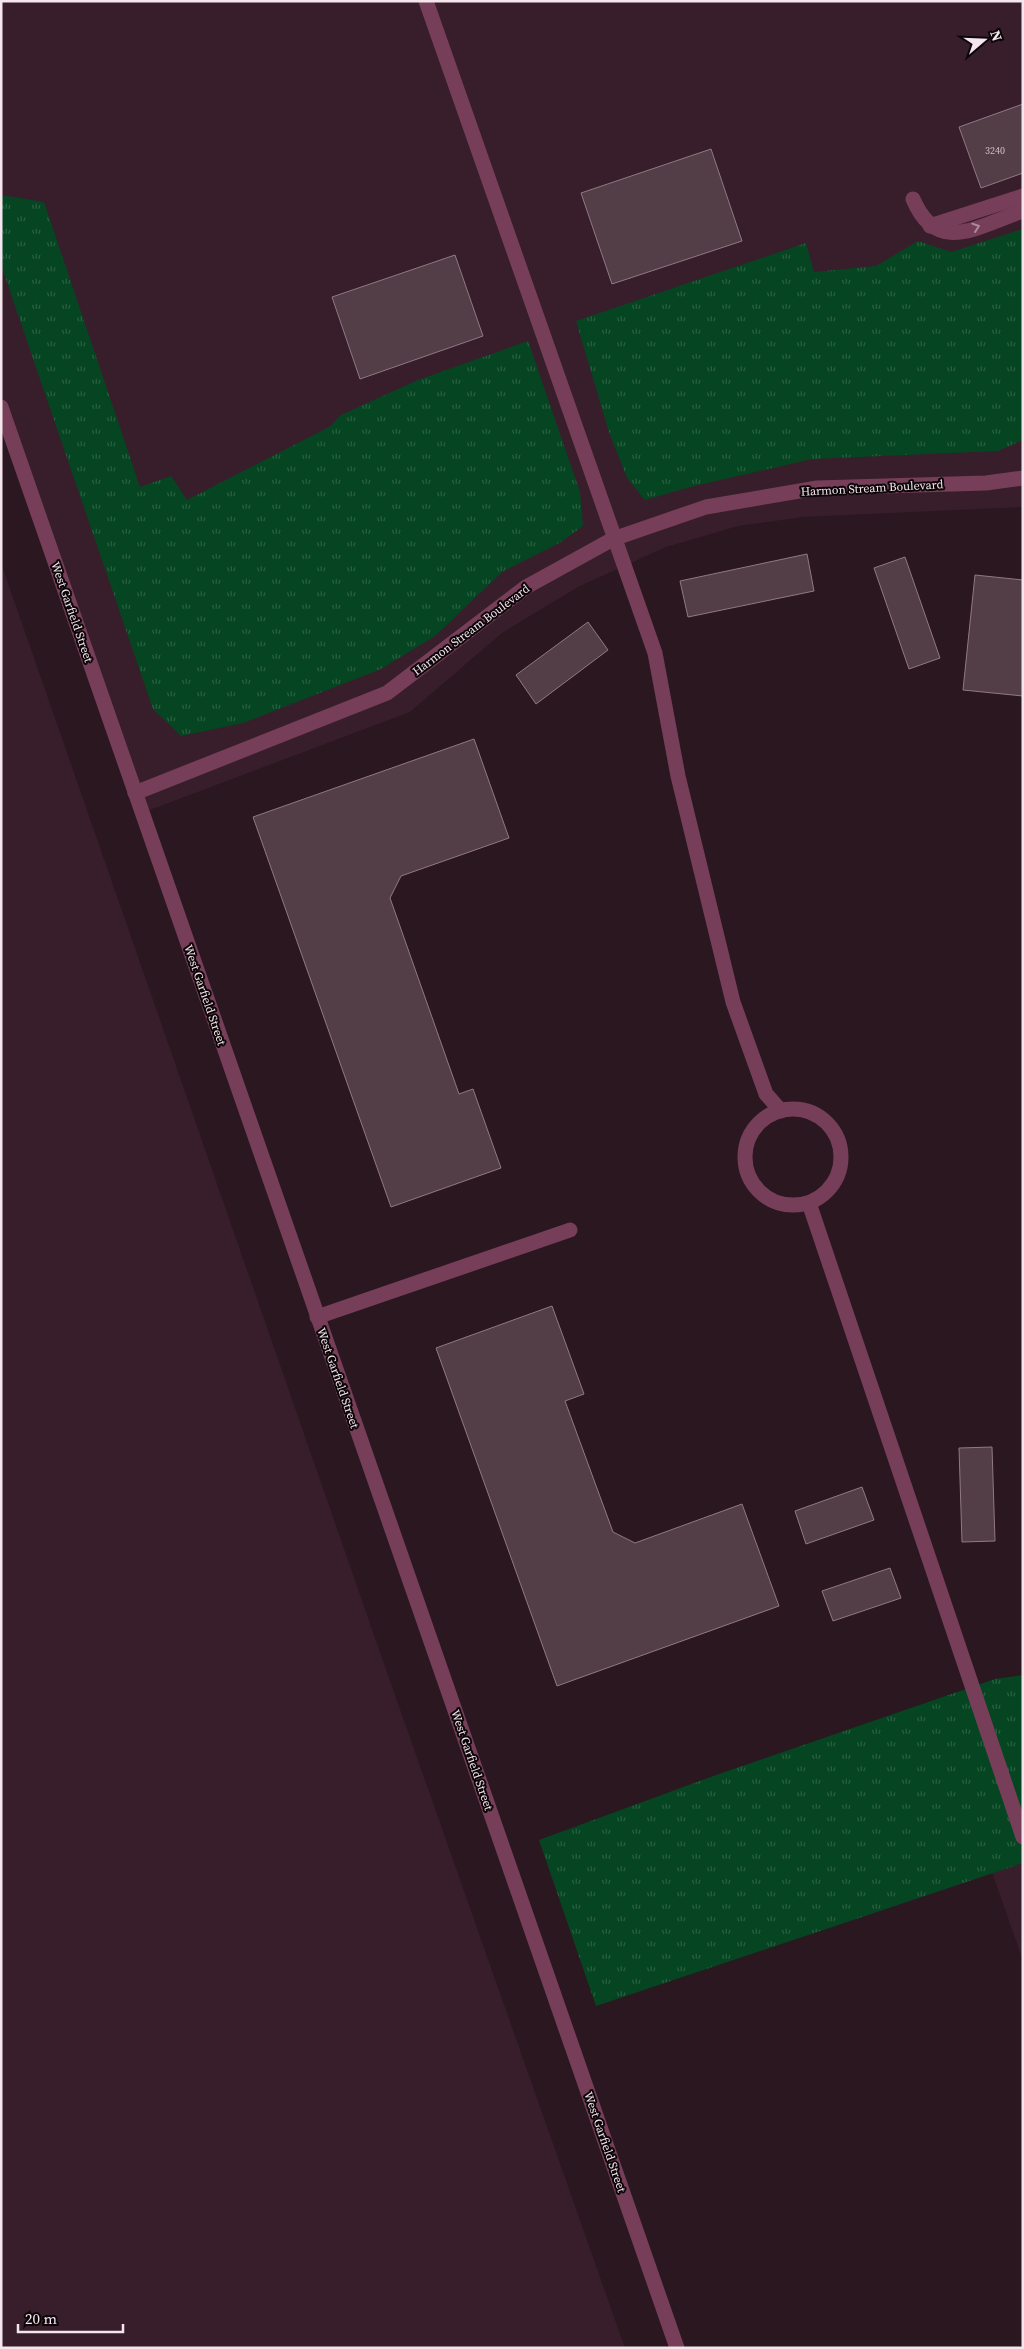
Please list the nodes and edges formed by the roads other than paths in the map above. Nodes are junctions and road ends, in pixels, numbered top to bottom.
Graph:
1 (426, 1) edge
2 (1023, 196) edge
3 (913, 199) dead end
4 (1023, 211) edge
5 (930, 226) junction
6 (1, 407) edge
7 (1023, 478) edge
8 (613, 539) junction
9 (135, 793) junction
10 (780, 1110) junction
11 (809, 1203) junction
12 (570, 1230) dead end
13 (317, 1317) junction
14 (1023, 1837) edge
15 (677, 2348) edge

1 - 8 street
2 - 5 street
3 - 5 street
5 -> 4 street
6 - 9 street, West Garfield Street
7 - 8 street, Harmon Stream Boulevard
8 - 9 street, Harmon Stream Boulevard
8 - 10 street
9 - 13 street, West Garfield Street
10 - 11 street
10 - 11 street
11 - 14 street
12 - 13 street
13 - 15 street, West Garfield Street

